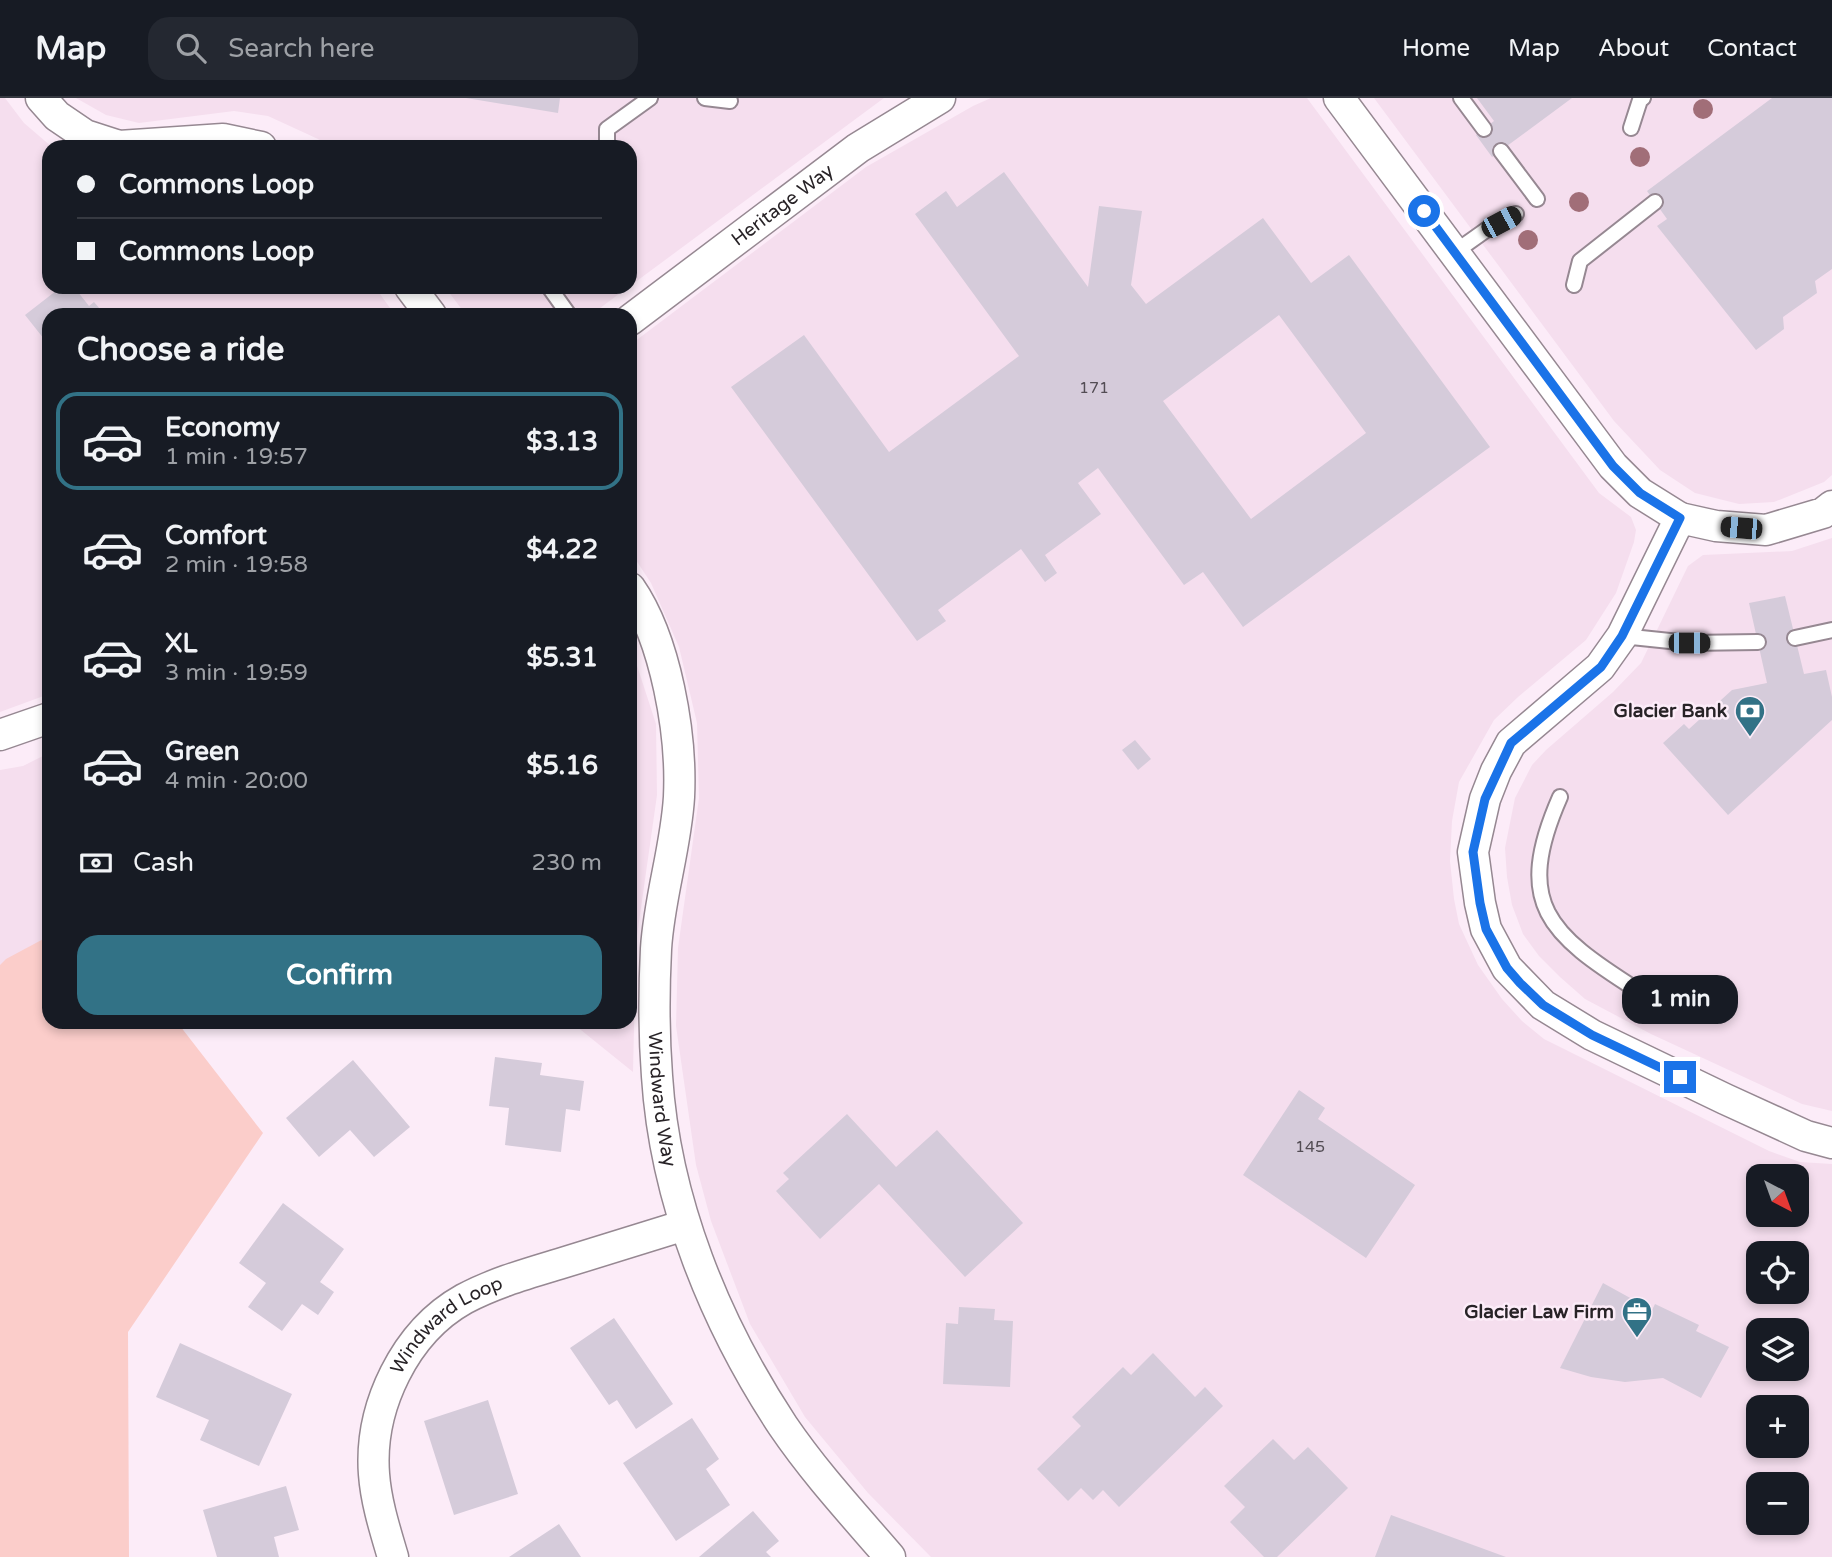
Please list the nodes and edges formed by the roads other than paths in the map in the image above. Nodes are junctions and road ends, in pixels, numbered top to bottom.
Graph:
1 (41, 98) edge
2 (650, 98) edge
3 (705, 98) edge
4 (940, 98) edge
5 (1339, 98) edge
6 (1461, 98) edge
7 (1643, 98) edge
8 (730, 101) dead end
9 (1631, 128) dead end
10 (1484, 129) dead end
11 (100, 140) edge
12 (208, 140) edge
13 (228, 140) edge
14 (607, 140) edge
15 (1501, 151) dead end
16 (1537, 199) dead end
17 (1655, 202) dead end
18 (1516, 214) dead end
19 (1455, 252) junction
20 (1574, 285) dead end
21 (637, 315) edge
22 (1832, 506) edge
23 (1680, 518) junction
24 (637, 603) edge
25 (1832, 630) edge
26 (1622, 636) junction
27 (1795, 638) dead end
28 (1758, 642) dead end
29 (42, 720) edge
30 (0, 735) edge
31 (1560, 797) dead end
32 (1637, 990) dead end
33 (1832, 1143) edge
34 (685, 1225) junction
35 (393, 1557) edge
36 (890, 1557) edge

1 - 11 street
2 - 14 lane
3 - 8 lane
4 - 21 street, Heritage Way
5 - 19 street
6 - 10 lane
7 - 9 lane
12 - 13 street
15 - 16 lane
17 - 20 lane
18 - 19 lane
19 - 23 street
22 - 23 street
23 - 26 street
24 - 34 street, Windward Way
25 - 27 lane
26 - 28 lane
26 - 33 street
29 - 30 street
31 - 32 lane
34 - 35 street, Windward Loop
34 - 36 street, Windward Way

